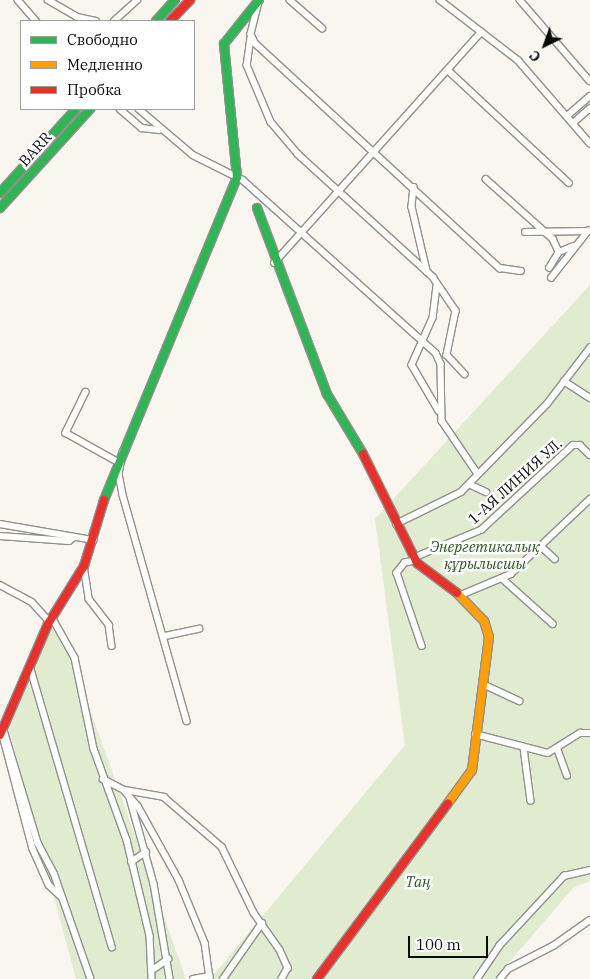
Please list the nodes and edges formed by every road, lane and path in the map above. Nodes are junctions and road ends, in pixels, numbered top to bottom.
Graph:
1 (18, 0) edge
2 (48, 0) edge
3 (137, 0) edge
4 (175, 0) edge
5 (190, 0) edge
6 (259, 0) edge
7 (290, 0) edge
8 (440, 0) edge
9 (520, 0) edge
10 (35, 20) edge
11 (91, 20) edge
12 (115, 20) edge
13 (157, 20) edge
14 (171, 20) edge
15 (322, 28) dead end
16 (481, 32) junction
17 (251, 38) junction
18 (449, 71) junction
19 (590, 81) edge
20 (590, 96) edge
21 (590, 108) edge
22 (75, 110) edge
23 (89, 110) edge
24 (121, 110) edge
25 (141, 111) edge
26 (567, 116) junction
27 (573, 123) junction
28 (159, 130) junction
29 (590, 143) edge
30 (376, 152) junction
31 (237, 177) junction
32 (486, 179) dead end
33 (569, 183) dead end
34 (414, 187) junction
35 (339, 192) junction
36 (0, 193) edge
37 (0, 208) edge
38 (257, 208) dead end
39 (544, 230) junction
40 (589, 230) edge
41 (301, 232) junction
42 (526, 232) dead end
43 (574, 246) junction
44 (559, 252) junction
45 (274, 263) junction
46 (549, 268) dead end
47 (427, 271) junction
48 (521, 271) dead end
49 (551, 278) dead end
50 (438, 286) junction
51 (420, 339) junction
52 (590, 348) edge
53 (464, 374) dead end
54 (564, 381) junction
55 (86, 392) dead end
56 (590, 398) edge
57 (440, 414) junction
58 (123, 452) junction
59 (590, 455) edge
60 (118, 462) junction
61 (478, 474) junction
62 (469, 484) junction
63 (486, 492) dead end
64 (590, 499) edge
65 (0, 524) edge
66 (396, 524) junction
67 (0, 536) edge
68 (74, 537) junction
69 (94, 540) junction
70 (541, 546) junction
71 (556, 559) dead end
72 (414, 560) junction
73 (84, 566) junction
74 (503, 579) junction
75 (0, 586) edge
76 (461, 595) junction
77 (51, 619) junction
78 (553, 624) dead end
79 (199, 629) dead end
80 (165, 636) junction
81 (112, 646) dead end
82 (422, 646) dead end
83 (30, 666) junction
84 (485, 685) junction
85 (518, 701) dead end
86 (187, 720) dead end
87 (1, 731) edge
88 (590, 733) edge
89 (475, 734) junction
90 (524, 748) junction
91 (558, 750) junction
92 (567, 775) dead end
93 (103, 780) junction
94 (122, 789) junction
95 (128, 794) junction
96 (531, 802) dead end
97 (35, 835) junction
98 (32, 845) junction
99 (146, 852) junction
100 (131, 862) junction
101 (590, 870) edge
102 (61, 896) junction
103 (590, 920) edge
104 (262, 923) junction
105 (112, 947) dead end
106 (168, 959) junction
107 (151, 971) junction
108 (210, 977) edge
109 (91, 979) edge
110 (152, 979) edge
111 (170, 979) edge
112 (192, 979) edge
113 (223, 979) edge
114 (282, 979) edge
115 (317, 979) edge
116 (477, 979) edge
117 (500, 979) edge

1 - 10 street
2 - 11 street
3 - 12 street
4 - 13 main road
5 - 14 main road
6 - 17 street
6 - 31 main road
7 - 15 street
8 - 16 street
9 - 19 street
16 - 18 street
16 - 26 street
17 - 30 street
17 - 35 street
18 - 30 street
18 - 33 street
20 - 26 street
21 - 27 street
22 - 36 main road, BARR
23 - 37 main road, BARR
24 - 28 street
25 - 28 street
26 - 27 street
27 - 29 street
28 - 31 street
30 - 34 street
30 - 35 street
31 - 41 street
31 - 58 main road
32 - 39 street
34 - 47 street
34 - 48 street
35 - 41 street
35 - 47 street
38 - 45 main road
39 - 40 street
39 - 42 street
39 - 44 street
40 - 43 street
41 - 45 street
41 - 51 street
43 - 44 street
43 - 49 street
44 - 46 street
45 - 66 main road
47 - 50 street
50 - 51 street
50 - 53 street
51 - 57 street
51 - 57 street
52 - 54 street
54 - 56 street
54 - 61 street
55 - 60 street
57 - 61 street
58 - 60 main road
58 - 80 street
59 - 72 street, 1-АЯ ЛИНИЯ УЛ.
60 - 69 main road
61 - 62 street
62 - 63 street
62 - 66 street
64 - 70 street
65 - 68 street
66 - 72 main road
67 - 68 street
68 - 69 street
69 - 73 main road
70 - 71 street
70 - 74 street
72 - 76 main road
72 - 82 street, 1-АЯ ЛИНИЯ УЛ.
73 - 77 main road
73 - 81 street
74 - 76 street
74 - 78 street
75 - 77 street
76 - 84 main road
77 - 83 main road
77 - 93 street
79 - 80 street
80 - 86 street
83 - 87 main road
83 - 105 street
84 - 85 street
84 - 89 main road
87 - 97 street
87 - 98 street
88 - 91 street
89 - 90 street
89 - 115 main road
90 - 91 street
90 - 96 street
91 - 92 street
93 - 94 street
93 - 100 street
94 - 95 street
94 - 104 street
95 - 99 street
95 - 108 street
97 - 98 street
97 - 102 street
98 - 102 street
99 - 100 street
99 - 106 street
100 - 107 street
101 - 116 street
102 - 109 street
103 - 117 street
104 - 113 street
104 - 114 street
106 - 107 street
106 - 111 street
107 - 110 street
108 - 112 street

